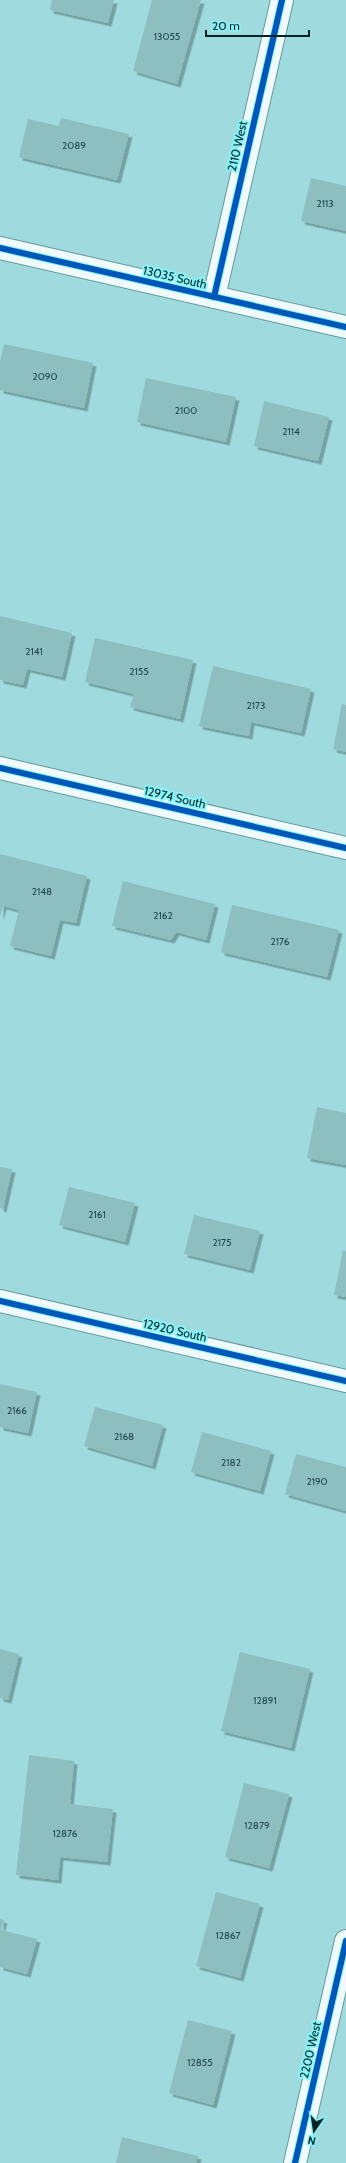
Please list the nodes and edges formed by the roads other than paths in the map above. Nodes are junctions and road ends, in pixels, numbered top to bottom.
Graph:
1 (282, 0) edge
2 (0, 248) edge
3 (214, 297) junction
4 (346, 327) edge
5 (0, 768) edge
6 (346, 848) edge
7 (0, 1301) edge
8 (346, 1381) edge
9 (346, 1941) edge
10 (294, 2163) edge

1 - 3 street, 2110 West
2 - 3 street, 13035 South
3 - 4 street, 13035 South
5 - 6 street, 12974 South
7 - 8 street, 12920 South
9 - 10 street, 2200 West

